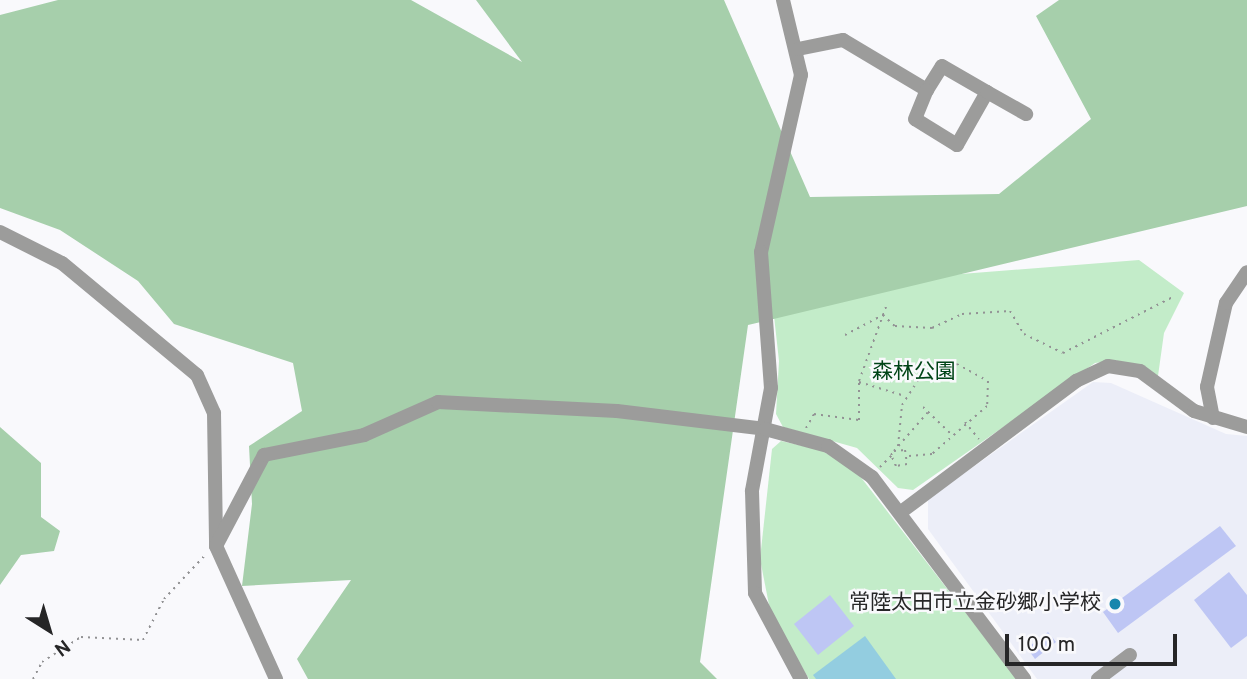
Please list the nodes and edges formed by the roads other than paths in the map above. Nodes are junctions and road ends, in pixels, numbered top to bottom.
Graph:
1 (783, 0) edge
2 (798, 49) junction
3 (927, 90) junction
4 (987, 92) junction
5 (1026, 114) dead end
6 (0, 232) edge
7 (1247, 272) edge
8 (1213, 418) junction
9 (1247, 428) edge
10 (765, 429) junction
11 (901, 512) junction
12 (216, 546) junction
13 (1130, 655) dead end
14 (275, 679) edge
15 (801, 679) edge
16 (1024, 679) edge
17 (1098, 679) edge

1 - 2 street
2 - 3 street
2 - 10 street
3 - 4 street
3 - 4 street
4 - 5 street
6 - 12 street
7 - 8 street
8 - 9 street
8 - 11 street
10 - 11 street
10 - 12 street
10 - 15 street
11 - 16 street
12 - 14 street
13 - 17 street

